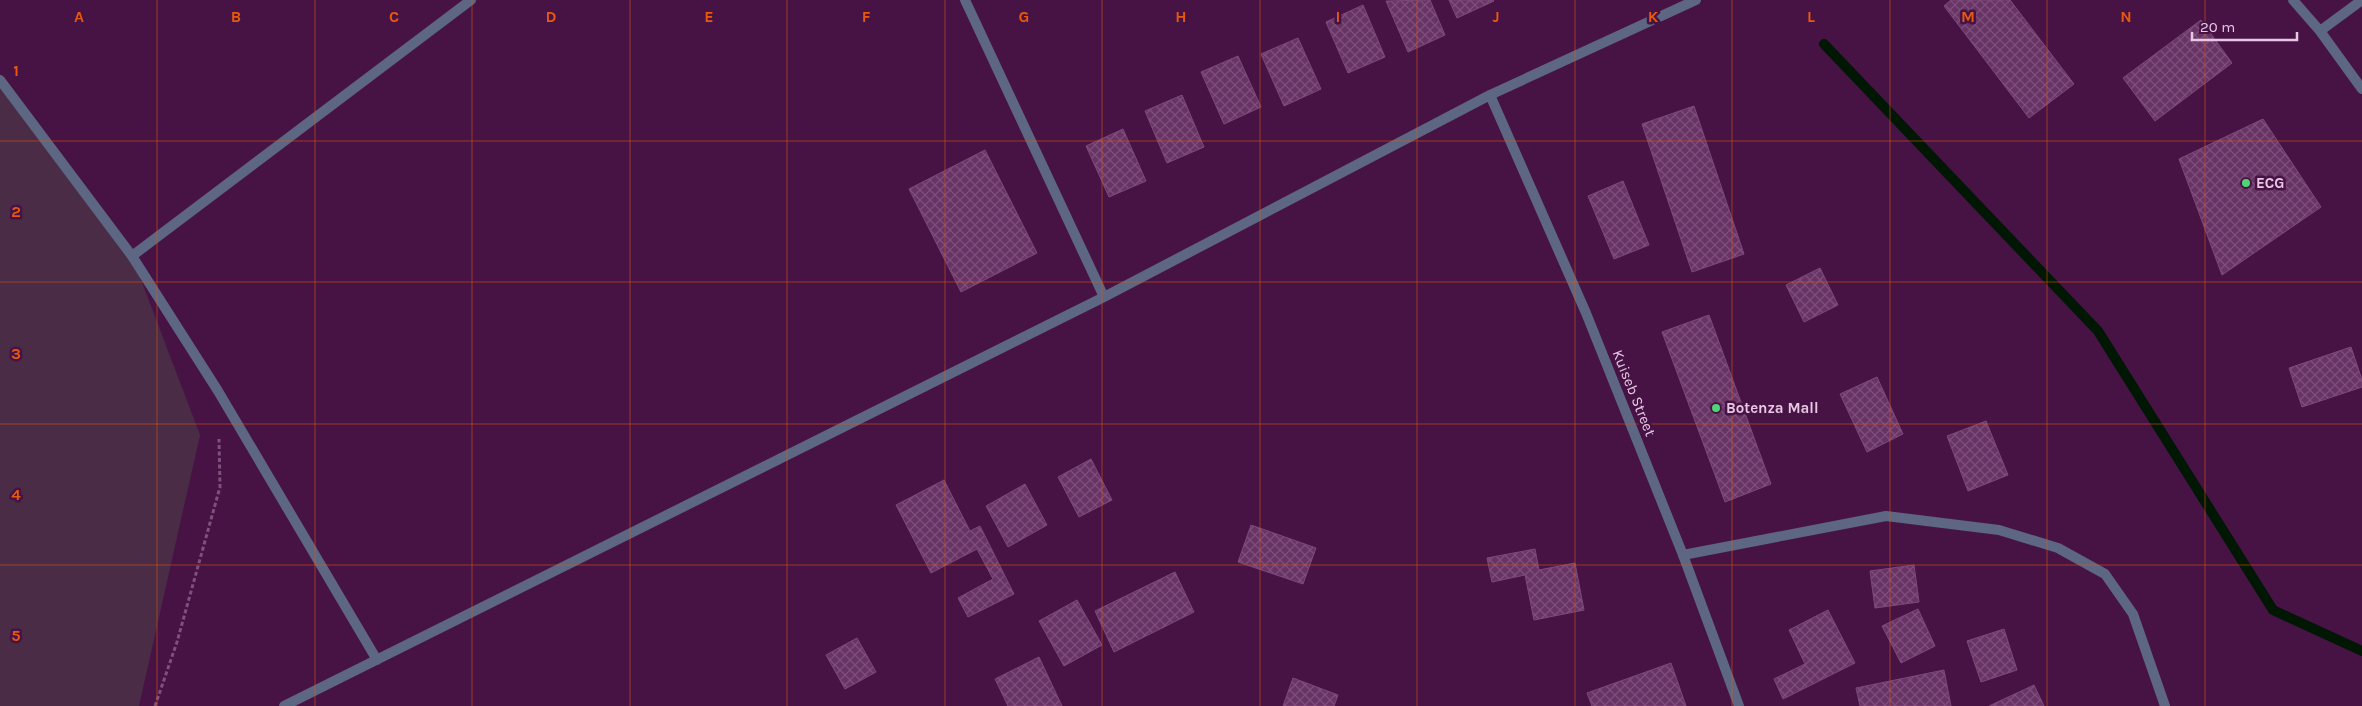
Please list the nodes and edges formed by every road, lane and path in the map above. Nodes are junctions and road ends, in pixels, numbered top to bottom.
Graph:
1 (471, 0) edge
2 (965, 0) edge
3 (1696, 0) edge
4 (2293, 0) edge
5 (2362, 0) edge
6 (2320, 32) junction
7 (0, 80) edge
8 (2362, 89) edge
9 (1490, 95) junction
10 (132, 256) junction
11 (1104, 297) junction
12 (218, 391) junction
13 (1683, 554) junction
14 (377, 660) junction
15 (155, 706) edge
16 (284, 706) edge
17 (1739, 706) edge
18 (2164, 706) edge

1 - 10 street
2 - 11 street
3 - 9 street
4 - 6 street
5 - 6 street
6 - 8 street
7 - 10 street
9 - 11 street
9 - 13 street, Kuiseb Street
10 - 12 street
11 - 14 street
12 - 14 street
12 - 15 path
13 - 17 street, Kuiseb Street
13 - 18 street
14 - 16 street

